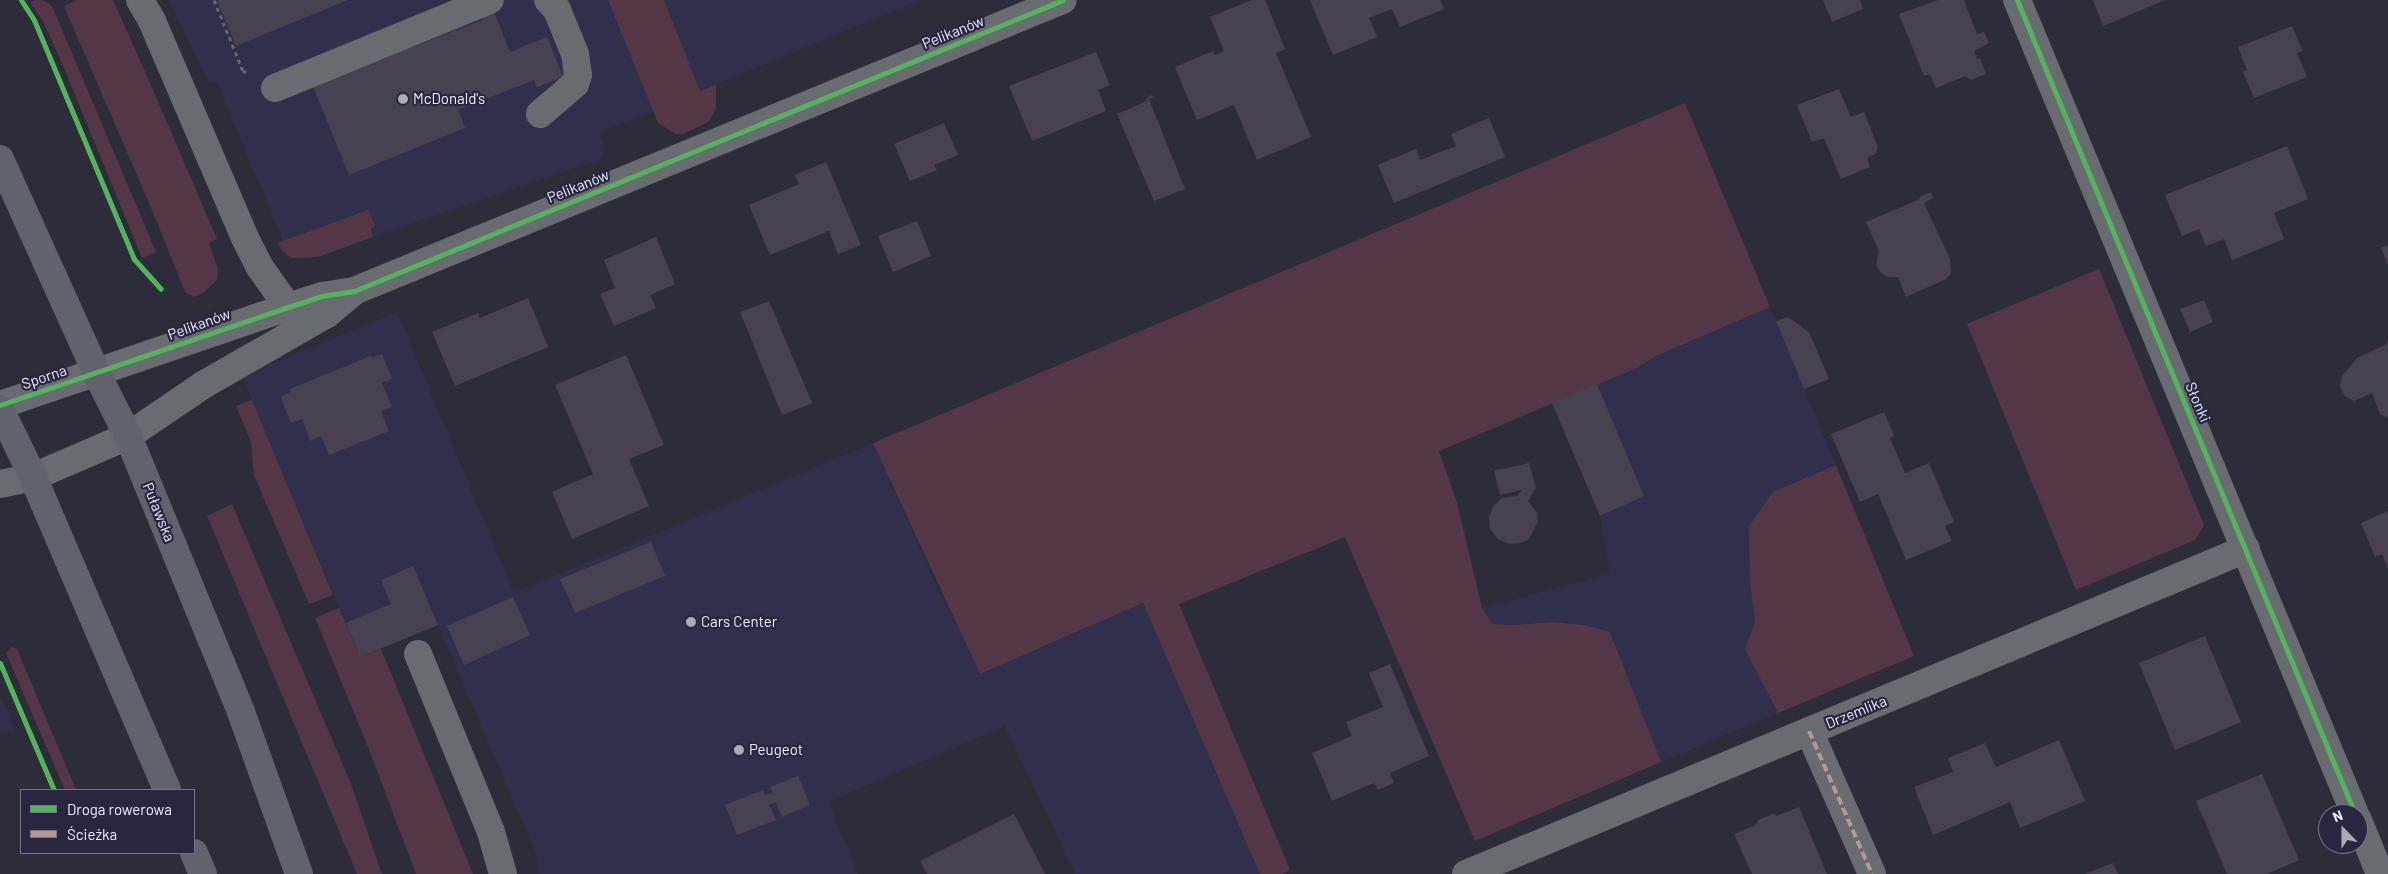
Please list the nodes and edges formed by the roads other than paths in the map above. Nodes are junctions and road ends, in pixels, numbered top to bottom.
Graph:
1 (140, 0) edge
2 (490, 0) edge
3 (548, 0) edge
4 (1063, 0) edge
5 (2017, 0) edge
6 (275, 88) road end
7 (540, 114) dead end
8 (0, 159) edge
9 (354, 291) junction
10 (288, 306) junction
11 (299, 331) junction
12 (96, 372) junction
13 (0, 407) edge
14 (128, 436) junction
15 (33, 477) junction
16 (0, 484) edge
17 (2246, 549) junction
18 (418, 654) dead end
19 (1809, 731) junction
20 (167, 789) edge
21 (2351, 804) edge
22 (2368, 839) edge
23 (194, 854) edge
24 (2381, 864) edge
25 (202, 874) edge
26 (299, 874) edge
27 (504, 874) edge
28 (1466, 874) edge
29 (1872, 874) edge

1 - 10 street
2 - 6 street
3 - 7 street
4 - 9 street, Pelikanów
5 - 17 street, Słonki
8 - 12 main road, Puławska
9 - 10 street, Pelikanów
9 - 11 street, Pelikanów
10 - 11 street
10 - 12 street, Pelikanów
11 - 14 street, Pelikanów
12 - 13 street, Sporna
12 - 14 main road, Puławska
13 - 15 main road
14 - 15 street
14 - 26 main road, Puławska
15 - 16 street
15 - 20 main road
17 - 19 street, Drzemlika
17 - 21 street, Słonki
18 - 27 street
19 - 28 street, Drzemlika
19 - 29 street
22 - 24 street
23 - 25 main road

